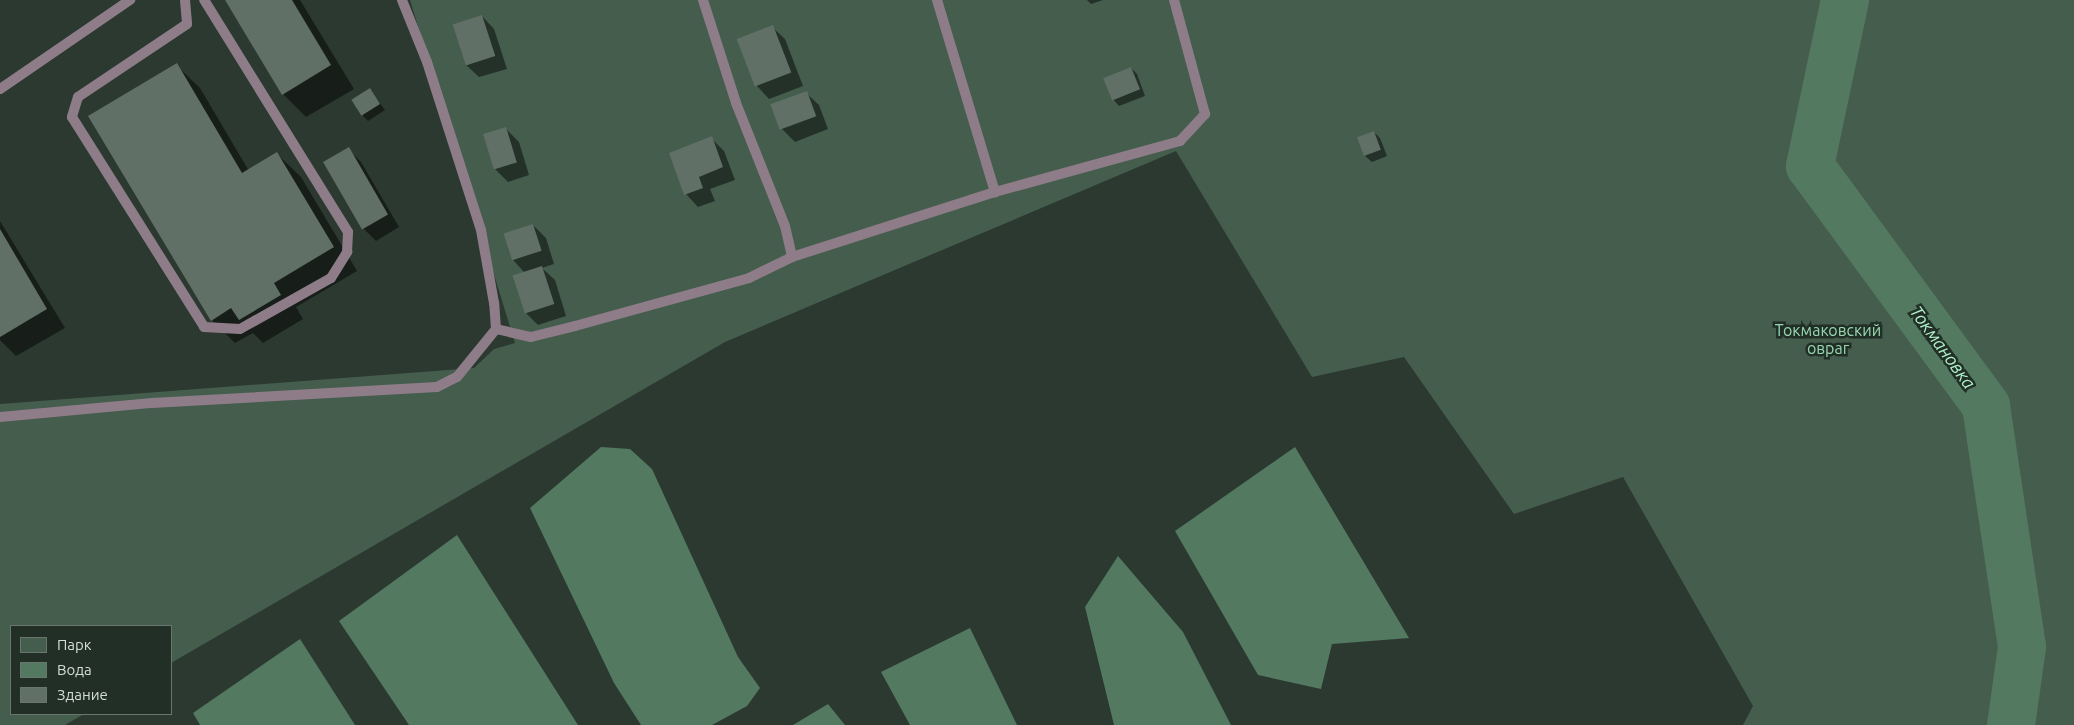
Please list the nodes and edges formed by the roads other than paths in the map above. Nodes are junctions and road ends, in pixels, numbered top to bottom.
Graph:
1 (130, 0) edge
2 (185, 0) edge
3 (204, 0) edge
4 (402, 0) edge
5 (703, 0) edge
6 (937, 0) edge
7 (1174, 0) edge
8 (0, 89) edge
9 (995, 192) junction
10 (792, 258) junction
11 (496, 329) junction
12 (0, 417) edge

1 - 8 lane
2 - 3 lane
4 - 11 lane
5 - 10 lane
6 - 9 lane
7 - 9 lane
9 - 10 lane
10 - 11 lane
11 - 12 lane

